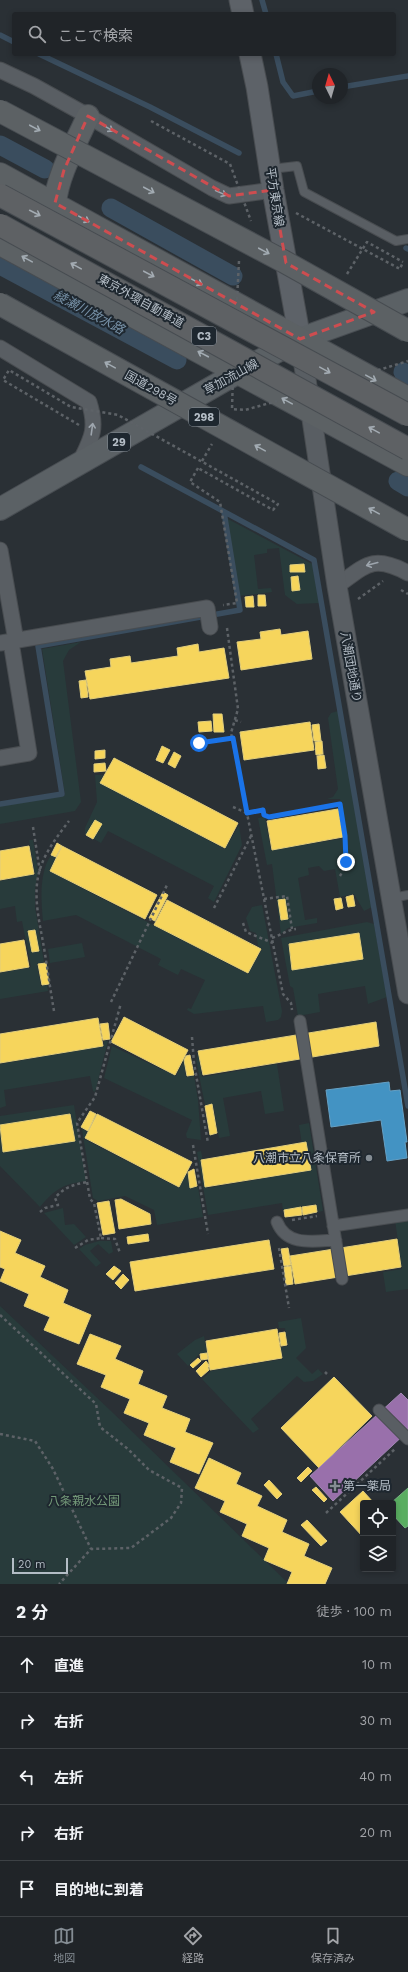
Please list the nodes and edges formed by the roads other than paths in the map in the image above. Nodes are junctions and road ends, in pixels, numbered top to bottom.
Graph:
1 (240, 0) edge
2 (243, 12) edge
3 (250, 56) edge
4 (0, 70) edge
5 (0, 110) edge
6 (88, 116) junction
7 (270, 169) junction
8 (0, 174) edge
9 (273, 190) junction
10 (0, 195) edge
11 (55, 203) junction
12 (0, 225) edge
13 (408, 239) edge
14 (0, 244) edge
15 (408, 300) edge
16 (0, 304) edge
17 (408, 331) edge
18 (300, 339) junction
19 (0, 348) edge
20 (237, 373) junction
21 (408, 398) edge
22 (312, 414) junction
23 (408, 415) edge
24 (408, 449) edge
25 (79, 465) junction
26 (408, 465) edge
27 (0, 510) edge
28 (408, 530) edge
29 (0, 550) edge
30 (408, 573) edge
31 (337, 586) junction
32 (210, 627) dead end
33 (9, 642) edge
34 (0, 758) edge
35 (400, 896) edge
36 (408, 994) edge
37 (297, 1018) road end
38 (408, 1215) edge
39 (282, 1222) road end
40 (333, 1226) junction
41 (336, 1240) junction
42 (342, 1279) dead end
43 (379, 1410) dead end
44 (408, 1439) edge

1 - 2 main road
3 - 7 main road, 平方東京線
4 - 6 street
5 -> 17 highway, bridge
6 -> 9 street
6 - 11 highway
7 - 9 main road, 平方東京線
7 - 13 lane
8 - 11 highway
9 - 18 main road, 平方東京線
10 -> 23 highway, C3, bridge
11 -> 18 highway
24 -> 12 highway, 東京外環自動車道 / C3, bridge
20 -> 14 highway
15 - 18 main road, 草加流山線 / 29
28 -> 16 highway, 国道298号 / 298, bridge
18 - 20 main road, 草加流山線 / 29
18 -> 21 highway
18 - 22 street, 八潮団地通り
25 -> 19 street
22 -> 20 highway
20 - 25 main road, 草加流山線 / 29
22 - 26 highway
22 - 31 street, 八潮団地通り
25 - 27 main road, 草加流山線 / 29
29 - 33 street
30 -> 31 street
31 - 35 street, 八潮団地通り
32 - 33 street
33 - 34 street
35 - 36 street, 八潮団地通り
37 - 40 street
38 - 40 street
39 - 41 street
40 - 41 street
41 - 42 street
43 - 44 street

